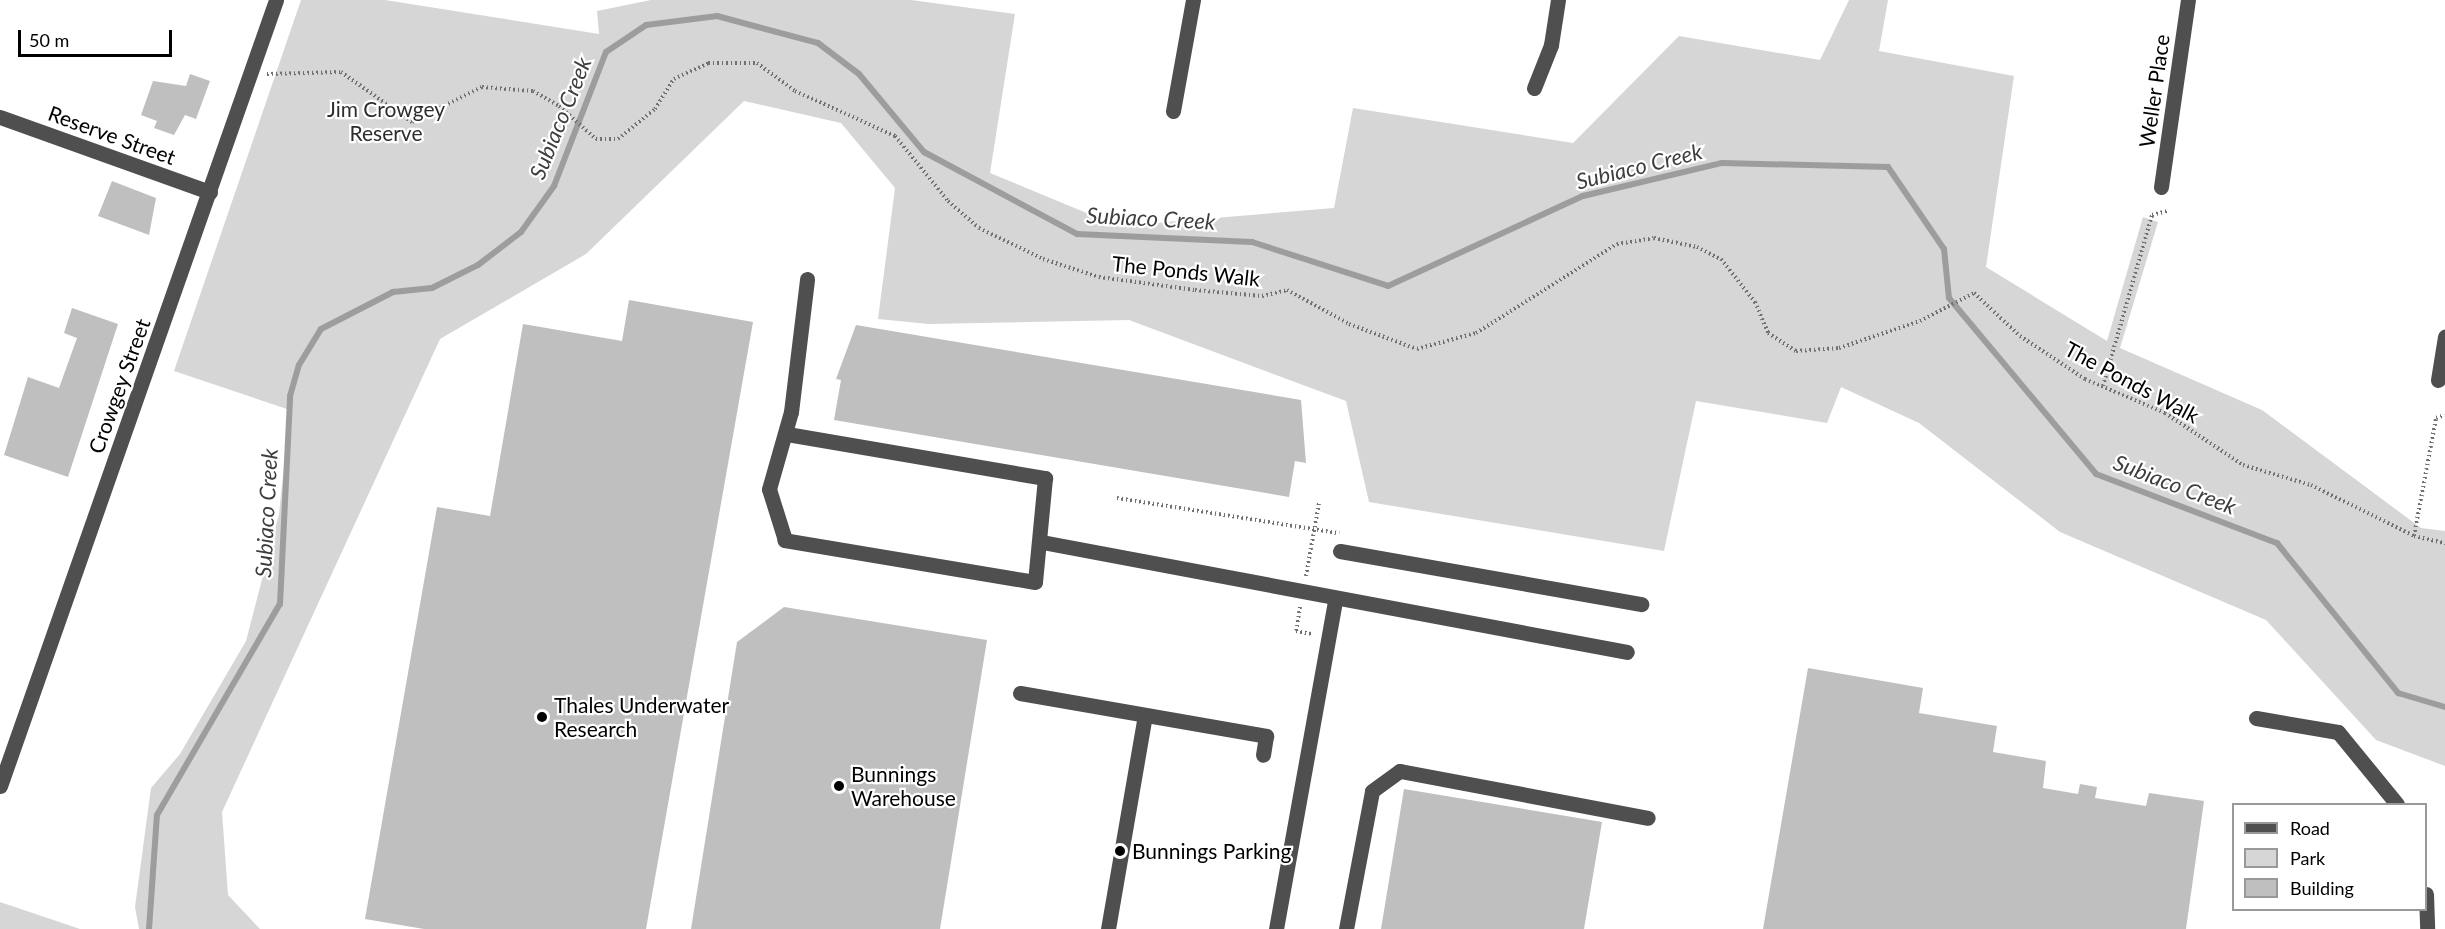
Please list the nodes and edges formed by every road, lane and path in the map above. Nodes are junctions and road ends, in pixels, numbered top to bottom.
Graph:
1 (276, 0) edge
2 (1193, 0) edge
3 (1558, 0) edge
4 (2188, 0) edge
5 (252, 75) junction
6 (1533, 88) dead end
7 (1173, 111) dead end
8 (0, 117) edge
9 (2161, 187) dead end
10 (210, 192) junction
11 (2167, 211) dead end
12 (807, 279) dead end
13 (2445, 337) edge
14 (2438, 380) dead end
15 (2103, 386) junction
16 (2445, 415) edge
17 (787, 434) junction
18 (1117, 498) dead end
19 (2414, 536) junction
20 (1042, 542) junction
21 (2445, 543) edge
22 (1344, 551) joint
23 (1335, 601) junction
24 (1641, 604) dead end
25 (1627, 652) dead end
26 (1020, 693) dead end
27 (1145, 715) junction
28 (2256, 718) dead end
29 (1263, 755) dead end
30 (0, 786) edge
31 (2396, 803) edge
32 (1648, 818) dead end
33 (2426, 911) edge
34 (1108, 929) edge
35 (1276, 929) edge
36 (1346, 929) edge
37 (2427, 929) edge

1 - 5 street, Crowgey Street
2 - 7 street
3 - 6 street
4 - 9 street, Weller Place
5 - 10 street, Crowgey Street
5 - 15 path, The Ponds Walk
8 - 10 street, Reserve Street
10 - 30 street, Crowgey Street
11 - 15 path
12 - 17 street
13 - 14 street
15 - 19 path, The Ponds Walk
16 - 19 path
17 - 20 street
17 - 20 street
18 - 22 path
19 - 21 path, The Ponds Walk
20 - 23 street
22 - 24 street
23 - 25 street
23 - 35 street
26 - 27 street
27 - 29 street
27 - 34 street
28 - 31 street
32 - 36 street
33 - 37 street

